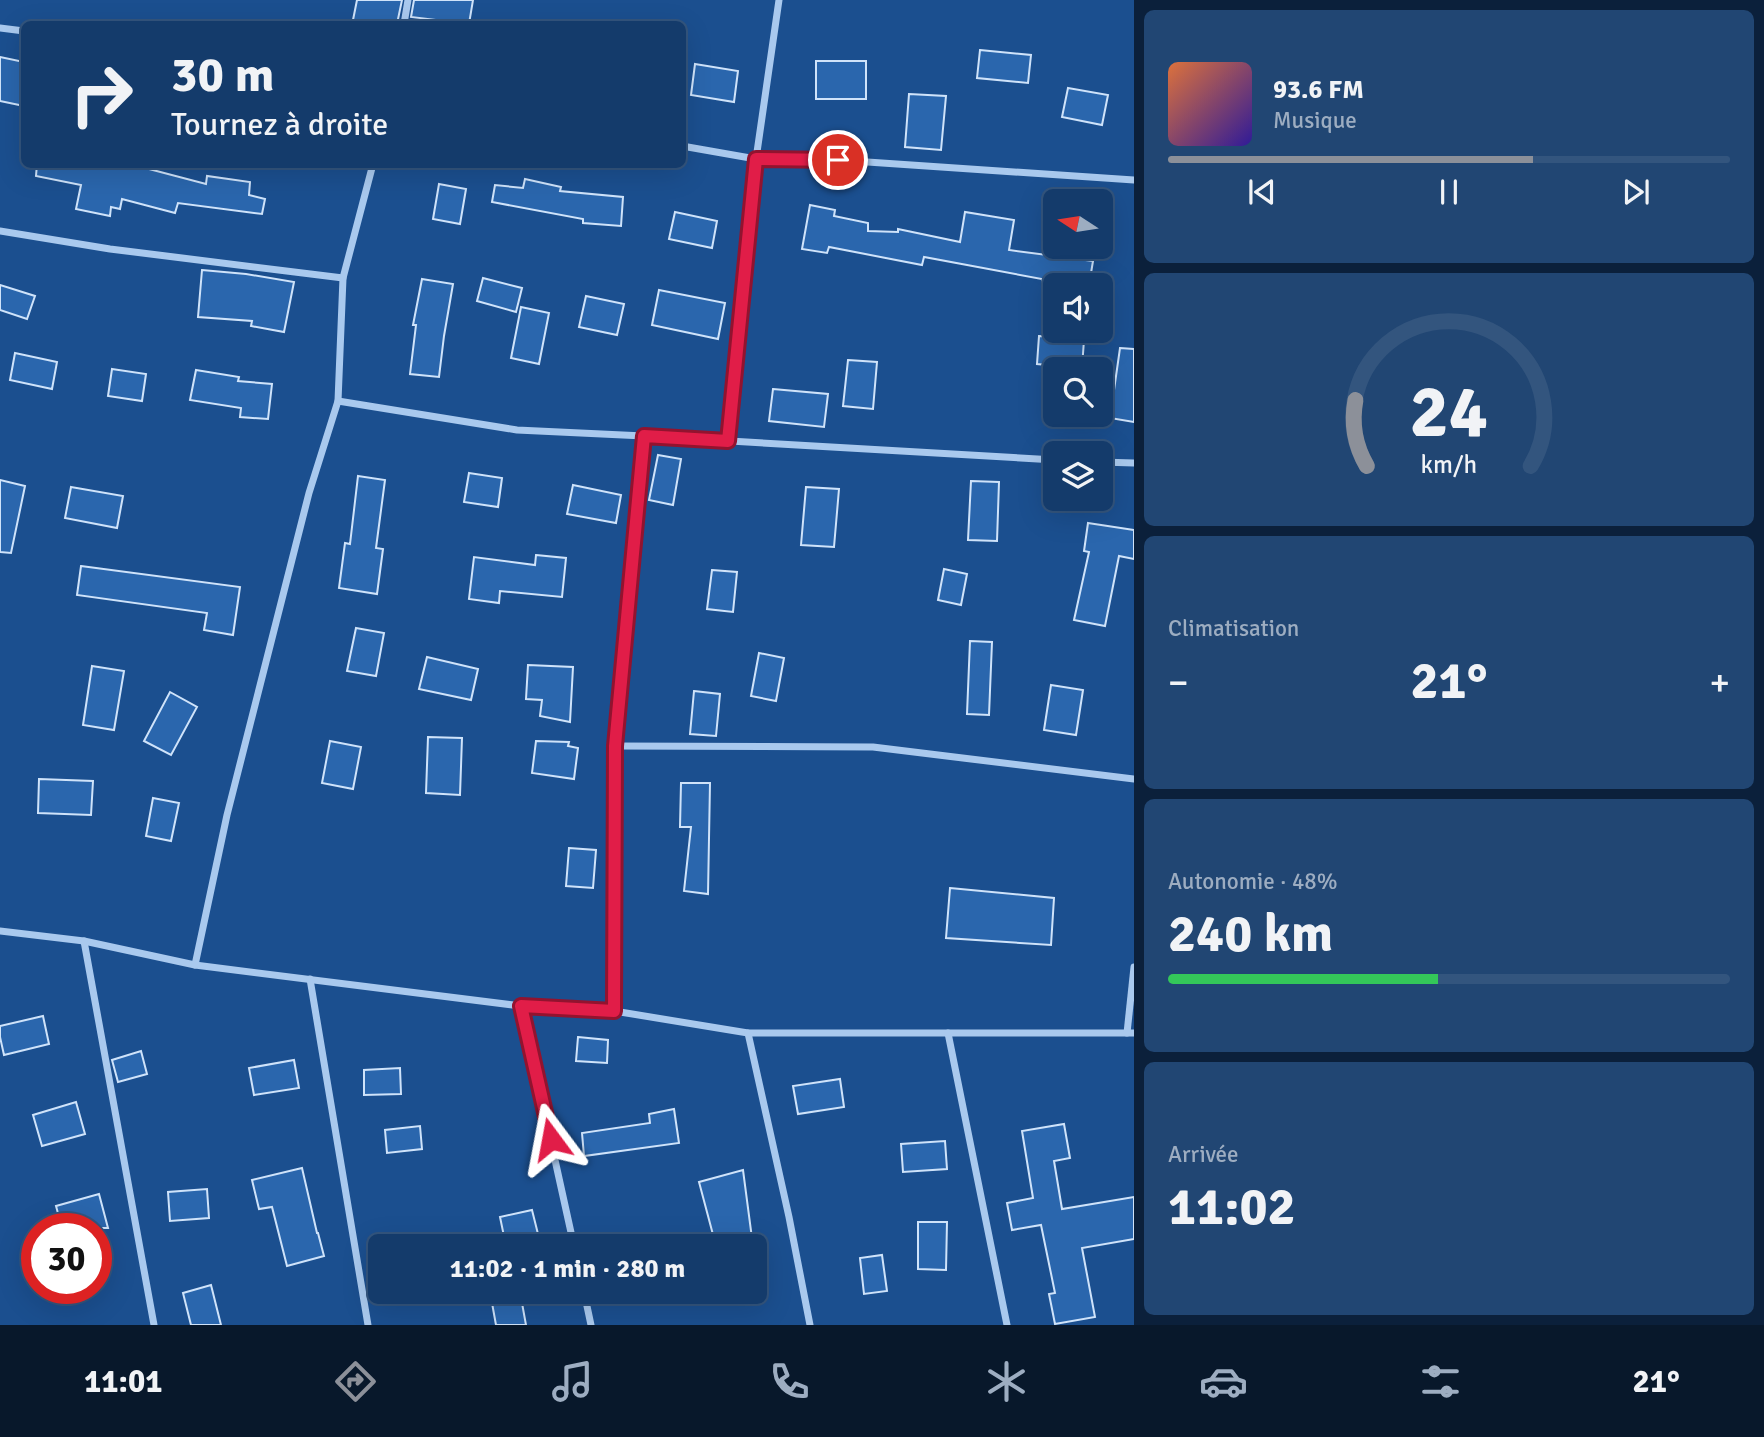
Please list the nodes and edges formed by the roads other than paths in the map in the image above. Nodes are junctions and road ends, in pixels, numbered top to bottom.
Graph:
1 (408, 0) edge
2 (779, 0) edge
3 (404, 21) edge
4 (0, 28) edge
5 (21, 31) edge
6 (686, 147) edge
7 (756, 159) junction
8 (372, 168) edge
9 (1134, 180) edge
10 (0, 231) edge
11 (343, 278) junction
12 (338, 401) junction
13 (644, 436) junction
14 (728, 441) junction
15 (1043, 459) edge
16 (1113, 462) edge
17 (1134, 463) edge
18 (615, 746) junction
19 (1134, 779) edge
20 (0, 931) edge
21 (84, 940) junction
22 (195, 965) junction
23 (1134, 967) edge
24 (310, 979) junction
25 (521, 1006) junction
26 (614, 1011) junction
27 (748, 1032) junction
28 (948, 1033) junction
29 (1130, 1033) edge
30 (571, 1234) edge
31 (587, 1304) edge
32 (154, 1325) edge
33 (368, 1325) edge
34 (591, 1325) edge
35 (810, 1325) edge
36 (1007, 1325) edge

1 - 3 street
2 - 7 street
4 - 5 street
6 - 7 street
7 - 9 street
7 - 14 street
8 - 11 street
10 - 11 street
11 - 12 street
12 - 13 street
12 - 22 street
13 - 14 street
13 - 18 street
14 - 15 street
16 - 17 street
18 - 19 street
18 - 26 street
20 - 21 street
21 - 22 street
21 - 32 street
22 - 24 street
23 - 29 street
24 - 25 street
24 - 33 street
25 - 26 street
25 - 30 street
26 - 27 street
27 - 28 street
27 - 35 street
28 - 29 street
28 - 36 street
31 - 34 street

